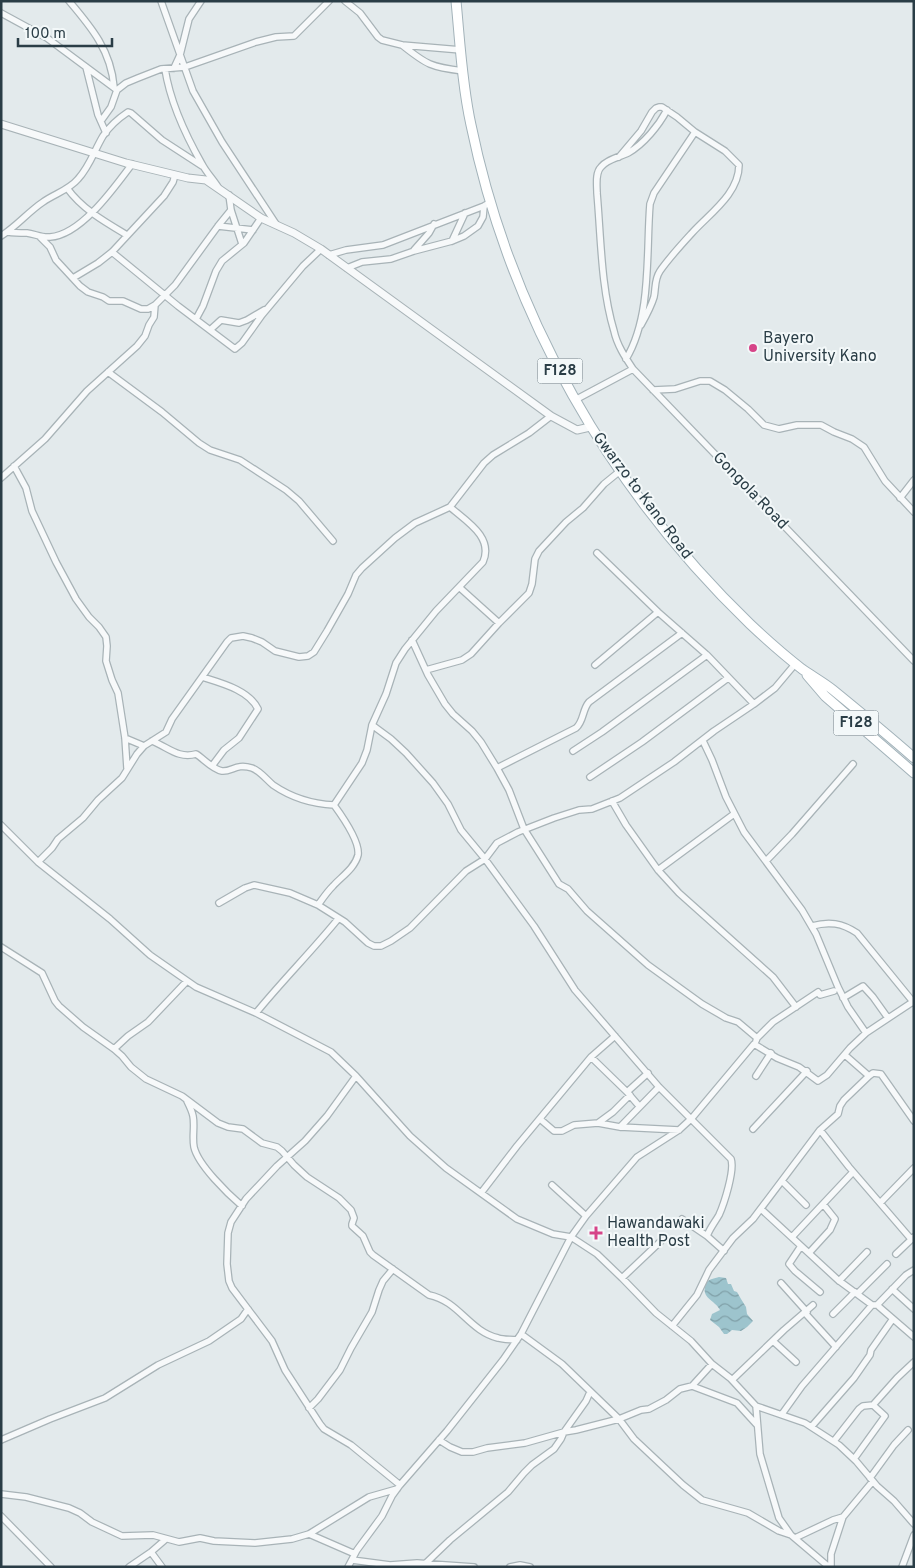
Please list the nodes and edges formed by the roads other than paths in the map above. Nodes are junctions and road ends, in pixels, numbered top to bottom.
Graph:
1 (69, 1) edge
2 (160, 1) edge
3 (201, 1) edge
4 (329, 1) edge
5 (345, 1) edge
6 (456, 1) edge
7 (1, 13) edge
8 (402, 44) junction
9 (461, 50) junction
10 (180, 55) junction
11 (86, 67) junction
12 (184, 67) junction
13 (174, 68) junction
14 (165, 69) junction
15 (463, 71) junction
16 (115, 88) junction
17 (667, 110) junction
18 (101, 121) junction
19 (1, 124) edge
20 (695, 132) junction
21 (106, 133) junction
22 (94, 154) junction
23 (618, 156) junction
24 (132, 164) junction
25 (202, 166) junction
26 (175, 175) junction
27 (67, 188) junction
28 (220, 188) junction
29 (229, 195) junction
30 (488, 204) junction
31 (231, 210) junction
32 (92, 212) junction
33 (465, 213) junction
34 (262, 218) junction
35 (19, 223) junction
36 (276, 224) junction
37 (434, 224) junction
38 (218, 226) junction
39 (237, 228) junction
40 (253, 230) junction
41 (8, 232) junction
42 (29, 234) junction
43 (127, 235) junction
44 (1, 236) edge
45 (40, 237) junction
46 (452, 241) junction
47 (242, 244) junction
48 (321, 249) junction
49 (414, 251) junction
50 (112, 252) junction
51 (329, 255) junction
52 (347, 268) junction
53 (73, 278) junction
54 (165, 296) junction
55 (155, 306) junction
56 (268, 308) junction
57 (196, 320) junction
58 (641, 325) junction
59 (210, 330) junction
60 (626, 359) junction
61 (633, 369) junction
62 (108, 372) junction
63 (654, 390) junction
64 (576, 400) junction
65 (551, 416) junction
66 (590, 427) junction
67 (14, 466) junction
68 (620, 471) junction
69 (1, 478) edge
70 (914, 480) edge
71 (900, 498) junction
72 (450, 507) junction
73 (914, 512) edge
74 (333, 541) dead end
75 (597, 553) dead end
76 (459, 587) junction
77 (658, 612) junction
78 (499, 623) junction
79 (682, 633) junction
80 (412, 640) junction
81 (707, 655) junction
82 (914, 661) edge
83 (595, 665) dead end
84 (799, 666) junction
85 (426, 670) junction
86 (202, 677) junction
87 (728, 678) junction
88 (754, 704) junction
89 (372, 725) junction
90 (125, 738) junction
91 (152, 741) junction
92 (703, 741) junction
93 (144, 746) junction
94 (573, 751) dead end
95 (914, 758) edge
96 (853, 764) dead end
97 (212, 766) junction
98 (498, 768) junction
99 (128, 770) junction
100 (914, 773) edge
101 (590, 777) dead end
102 (612, 801) junction
103 (334, 806) junction
104 (734, 814) junction
105 (1, 825) edge
106 (524, 829) junction
107 (485, 859) junction
108 (766, 860) junction
109 (38, 862) junction
110 (658, 870) junction
111 (219, 903) dead end
112 (318, 905) junction
113 (338, 919) junction
114 (812, 926) junction
115 (1, 947) edge
116 (187, 982) junction
117 (834, 991) dead end
118 (843, 998) junction
119 (913, 1002) edge
120 (796, 1007) junction
121 (256, 1013) junction
122 (888, 1018) junction
123 (866, 1033) junction
124 (615, 1036) junction
125 (756, 1041) junction
126 (114, 1049) junction
127 (771, 1053) junction
128 (845, 1055) junction
129 (591, 1057) junction
130 (807, 1071) junction
131 (648, 1073) junction
132 (356, 1076) junction
133 (756, 1076) dead end
134 (868, 1076) junction
135 (659, 1086) junction
136 (628, 1093) junction
137 (187, 1101) junction
138 (639, 1106) junction
139 (692, 1118) junction
140 (540, 1120) junction
141 (914, 1121) edge
142 (598, 1123) junction
143 (620, 1128) junction
144 (753, 1129) dead end
145 (679, 1130) junction
146 (820, 1130) junction
147 (287, 1156) junction
148 (914, 1168) edge
149 (853, 1172) junction
150 (782, 1181) junction
151 (552, 1185) dead end
152 (481, 1194) junction
153 (880, 1203) junction
154 (823, 1204) junction
155 (806, 1205) dead end
156 (242, 1206) junction
157 (761, 1209) junction
158 (586, 1216) junction
159 (682, 1219) dead end
160 (707, 1236) junction
161 (571, 1237) junction
162 (792, 1237) junction
163 (913, 1238) edge
164 (661, 1241) dead end
165 (801, 1246) junction
166 (724, 1251) junction
167 (867, 1252) dead end
168 (809, 1253) junction
169 (896, 1254) dead end
170 (887, 1264) dead end
171 (394, 1269) junction
172 (913, 1272) edge
173 (622, 1278) junction
174 (839, 1281) junction
175 (781, 1283) dead end
176 (892, 1289) junction
177 (820, 1292) dead end
178 (856, 1293) junction
179 (813, 1305) dead end
180 (874, 1305) junction
181 (248, 1309) junction
182 (914, 1309) edge
183 (806, 1312) junction
184 (833, 1314) dead end
185 (892, 1320) junction
186 (672, 1326) junction
187 (519, 1337) junction
188 (914, 1337) edge
189 (773, 1341) junction
190 (836, 1347) junction
191 (796, 1362) dead end
192 (914, 1362) edge
193 (712, 1364) junction
194 (732, 1380) junction
195 (692, 1386) junction
196 (590, 1392) junction
197 (750, 1398) junction
198 (737, 1402) junction
199 (873, 1405) junction
200 (756, 1406) junction
201 (309, 1408) junction
202 (782, 1414) junction
203 (619, 1419) junction
204 (757, 1425) junction
205 (812, 1426) junction
206 (908, 1430) dead end
207 (564, 1432) junction
208 (1, 1440) edge
209 (438, 1440) junction
210 (834, 1441) junction
211 (854, 1459) junction
212 (872, 1480) junction
213 (398, 1487) junction
214 (1, 1494) edge
215 (1, 1516) edge
216 (843, 1517) junction
217 (914, 1524) edge
218 (309, 1534) junction
219 (914, 1535) edge
220 (793, 1537) junction
221 (166, 1539) junction
222 (151, 1552) junction
223 (354, 1557) junction
224 (426, 1563) junction
225 (391, 1566) edge
226 (52, 1567) edge
227 (129, 1567) edge
228 (162, 1567) edge
229 (348, 1567) edge
230 (474, 1567) edge
231 (510, 1567) edge
232 (530, 1567) edge
233 (830, 1567) edge
234 (902, 1567) edge

1 - 16 street
2 - 10 street
3 - 10 street
4 - 12 street
5 - 8 street
6 - 9 main road, Gwarzo to Kano Road / F128
7 - 11 street
8 - 9 street
8 - 15 street
9 - 15 main road, Gwarzo to Kano Road / F128
10 - 12 street
10 - 13 street
11 - 16 street
11 - 18 street
12 - 13 street
12 - 36 street
13 - 14 street
14 - 16 street
14 - 25 street
15 - 30 main road, Gwarzo to Kano Road / F128
16 - 18 street
17 - 20 street
17 - 23 street
17 - 23 street
18 - 21 street
19 - 22 street
20 - 58 street
20 - 58 street
21 - 22 street
21 - 25 street
22 - 24 street
22 - 27 street
23 - 60 street, Gongola Road
24 - 26 street
24 - 32 street
25 - 28 street
26 - 28 street
26 - 43 street
27 - 32 street
27 - 35 street
28 - 29 street
29 - 31 street
29 - 34 street
30 - 33 street
30 - 46 street
30 - 64 main road, Gwarzo to Kano Road / F128
31 - 38 street
31 - 39 street
32 - 43 street
32 - 45 street
33 - 37 street
33 - 46 street
34 - 36 street
34 - 40 street
35 - 41 street
35 - 42 street
36 - 48 street
37 - 49 street
37 - 51 street
38 - 39 street
38 - 54 street
39 - 40 street
39 - 47 street
40 - 47 street
41 - 42 street
41 - 44 street
42 - 45 street
43 - 50 street
45 - 53 street
46 - 49 street
47 - 57 street
48 - 51 street
48 - 56 street
49 - 52 street
50 - 53 street
50 - 54 street
51 - 52 street
52 - 65 street
53 - 55 street
54 - 55 street
54 - 57 street
55 - 62 street
56 - 59 street
56 - 59 street
57 - 59 street
58 - 60 street
60 - 61 street, Gongola Road
61 - 63 street, Gongola Road
61 - 64 street
62 - 67 street
62 - 74 street
63 - 71 street
63 - 82 street, Gongola Road
64 - 66 main road, Gwarzo to Kano Road / F128
65 - 66 street
65 - 72 street
66 - 68 main road, Gwarzo to Kano Road / F128
67 - 69 street
67 - 90 street
68 - 78 street
68 - 84 main road, Gwarzo to Kano Road / F128
70 - 71 street
71 - 73 street
72 - 76 street
72 - 86 street
75 - 77 street
76 - 78 street
76 - 80 street
77 - 79 street
77 - 83 street
78 - 85 street
79 - 81 street
79 - 98 street
80 - 85 street
80 - 89 street
81 - 87 street
81 - 94 street
84 - 88 street
84 - 95 main road, F128
84 - 100 main road, F128
85 - 98 street
86 - 91 street
86 - 97 street
87 - 88 street
87 - 101 street
88 - 92 street
89 - 103 street
89 - 107 street
90 - 93 street
90 - 99 street
91 - 93 street
91 - 97 street
92 - 102 street
92 - 104 street
93 - 99 street
96 - 108 street
97 - 103 street
98 - 106 street
99 - 109 street
102 - 106 street
102 - 110 street
103 - 112 street
104 - 108 street
104 - 110 street
105 - 109 street
106 - 107 street
106 - 125 street
107 - 113 street
107 - 124 street
108 - 114 street
109 - 116 street
110 - 120 street
111 - 112 street
112 - 113 street
113 - 121 street
114 - 118 street
114 - 119 street
115 - 126 street
116 - 121 street
116 - 126 street
117 - 120 street
118 - 122 street
118 - 123 street
119 - 122 street
120 - 125 street
121 - 132 street
122 - 123 street
123 - 128 street
124 - 129 street
124 - 131 street
125 - 127 street
125 - 139 street
126 - 137 street
127 - 130 street
127 - 133 street
128 - 130 street
128 - 134 street
129 - 136 street
129 - 140 street
130 - 144 street
131 - 135 street
131 - 136 street
132 - 147 street
132 - 152 street
134 - 141 street
134 - 146 street
135 - 138 street
135 - 139 street
136 - 138 street
136 - 142 street
137 - 147 street
137 - 156 street
138 - 143 street
139 - 145 street
139 - 160 street
140 - 142 street
140 - 152 street
142 - 143 street
143 - 145 street
145 - 158 street
146 - 149 street
146 - 150 street
147 - 156 street
147 - 171 street
148 - 153 street
149 - 153 street
149 - 154 street
150 - 155 street
150 - 157 street
151 - 158 street
152 - 161 street
153 - 163 street
154 - 162 street
154 - 168 street
156 - 181 street
157 - 162 street
157 - 166 street
158 - 161 street
159 - 160 street
160 - 166 street
161 - 173 street
161 - 187 street
162 - 165 street
163 - 169 street
164 - 173 street
165 - 168 street
165 - 177 street
166 - 186 street
167 - 174 street
168 - 174 street
170 - 178 street
171 - 187 street
171 - 201 street
172 - 176 street
173 - 186 street
174 - 178 street
175 - 183 street
176 - 180 street
176 - 182 street
178 - 180 street
178 - 184 street
179 - 183 street
180 - 185 street
180 - 190 street
181 - 201 street
181 - 208 street
183 - 189 street
183 - 190 street
185 - 188 street
185 - 205 street
186 - 193 street
187 - 196 street
187 - 209 street
189 - 191 street
189 - 194 street
190 - 202 street
192 - 199 street
193 - 194 street
193 - 195 street
194 - 197 street
195 - 198 street
195 - 203 street
196 - 203 street
196 - 207 street
197 - 198 street
197 - 200 street
198 - 204 street
199 - 210 street
199 - 211 street
200 - 202 street
200 - 204 street
201 - 213 street
202 - 205 street
203 - 207 street
203 - 220 street
204 - 220 street
205 - 210 street
206 - 212 street
207 - 209 street
207 - 224 street
209 - 213 street
210 - 211 street
211 - 212 street
212 - 216 street
212 - 217 street
213 - 218 street
213 - 223 street
214 - 221 street
215 - 226 street
216 - 220 street
216 - 233 street
218 - 221 street
218 - 223 street
219 - 234 street
220 - 233 street
221 - 222 street
222 - 227 street
222 - 228 street
223 - 225 street
223 - 229 street
224 - 225 street
224 - 230 street
231 - 232 street

